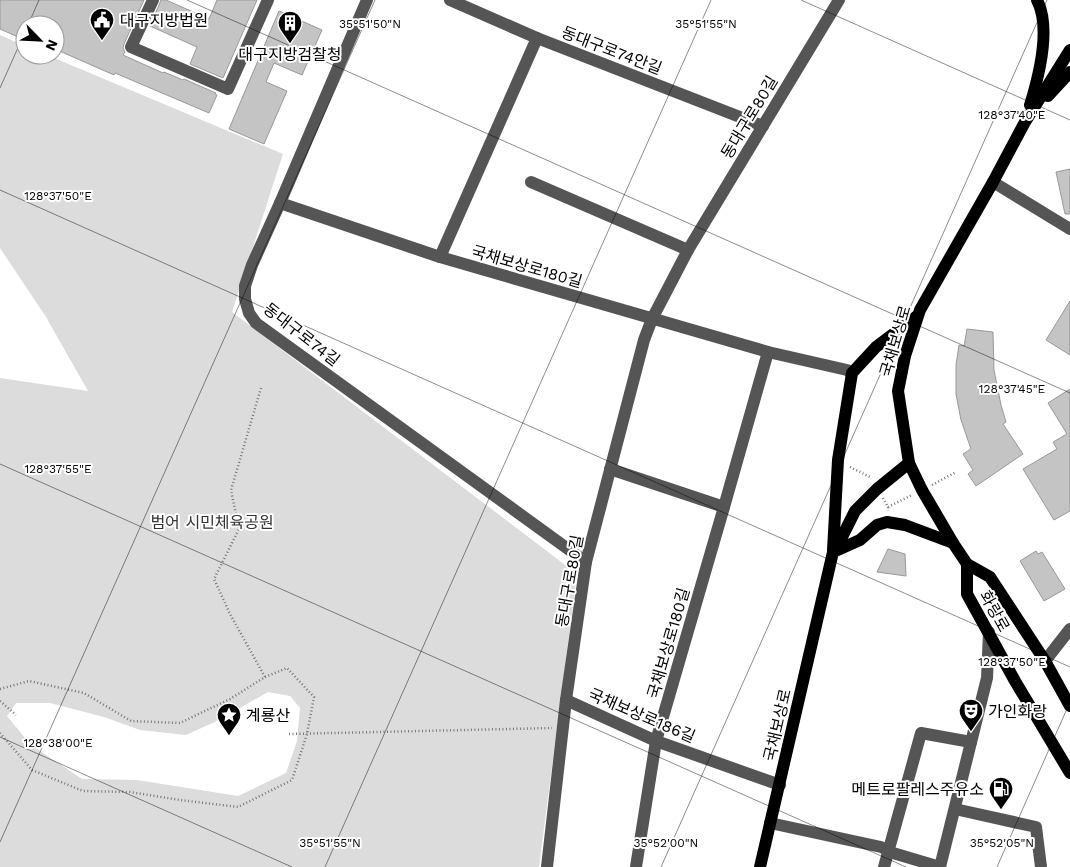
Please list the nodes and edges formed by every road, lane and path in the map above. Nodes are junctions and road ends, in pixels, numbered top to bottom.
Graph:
1 (152, 0) edge
2 (268, 0) edge
3 (367, 0) edge
4 (450, 0) edge
5 (839, 0) edge
6 (1038, 0) edge
7 (538, 38) junction
8 (1070, 50) edge
9 (1070, 72) edge
10 (1024, 122) junction
11 (763, 126) junction
12 (530, 182) dead end
13 (993, 182) junction
14 (280, 203) junction
15 (1070, 229) edge
16 (688, 250) junction
17 (440, 257) junction
18 (917, 316) junction
19 (652, 319) junction
20 (768, 352) junction
21 (852, 373) junction
22 (261, 388) dead end
23 (909, 463) junction
24 (610, 470) junction
25 (724, 507) junction
26 (953, 543) junction
27 (833, 552) junction
28 (586, 562) junction
29 (967, 564) junction
30 (1070, 629) edge
31 (989, 632) junction
32 (1045, 662) junction
33 (265, 677) junction
34 (0, 689) edge
35 (566, 700) junction
36 (0, 701) edge
37 (1070, 706) edge
38 (16, 715) dead end
39 (563, 727) junction
40 (0, 733) edge
41 (289, 734) dead end
42 (307, 734) junction
43 (656, 741) junction
44 (971, 742) junction
45 (1070, 773) edge
46 (780, 785) junction
47 (955, 809) junction
48 (770, 823) junction
49 (889, 851) junction
50 (546, 867) edge
51 (636, 867) edge
52 (760, 867) edge
53 (884, 867) edge
54 (940, 867) edge
55 (1040, 867) edge

1 - 2 street
3 - 14 street, 동대구로74길
4 - 7 street, 동대구로74안길
5 - 11 street, 동대구로80길
6 - 10 main road
7 - 11 street, 동대구로74안길
7 - 17 street
8 - 10 main road, 국채보상로
9 - 10 main road
10 - 13 main road, 국채보상로
11 - 16 street, 동대구로80길
12 - 16 street
13 - 15 street
13 - 18 main road, 국채보상로
14 - 17 street, 국채보상로180길
14 - 28 street, 동대구로74길
16 - 19 street, 동대구로80길
17 - 19 street, 국채보상로180길
18 - 21 main road
18 - 23 main road, 국채보상로
19 - 20 street, 국채보상로180길
19 - 24 street, 동대구로80길
20 - 21 street, 국채보상로180길
20 - 25 street, 국채보상로180길
21 - 27 main road
22 - 33 path
23 - 26 main road, 화랑로
23 - 27 main road, 국채보상로
24 - 25 street
24 - 28 street, 동대구로80길
25 - 43 street, 국채보상로180길
26 - 27 main road
26 - 29 main road, 화랑로
27 - 46 main road, 국채보상로
28 - 35 street, 동대구로80길
29 - 31 main road, 화랑로
29 - 32 main road, 화랑로
30 - 32 street
31 - 44 street
31 - 45 main road, 화랑로
32 - 37 main road, 화랑로
33 - 34 path
33 - 42 path
35 - 39 street, 국채보상로186길
35 - 43 street, 국채보상로186길
36 - 38 path
39 - 42 path
39 - 50 street, 국채보상로186길
40 - 42 path
41 - 42 path
43 - 46 street, 국채보상로186길
43 - 51 street, 국채보상로180길
44 - 47 street
44 - 49 street
46 - 48 main road, 국채보상로
47 - 54 street
47 - 55 street
48 - 49 street
48 - 52 main road, 국채보상로
49 - 53 street
49 - 54 street

